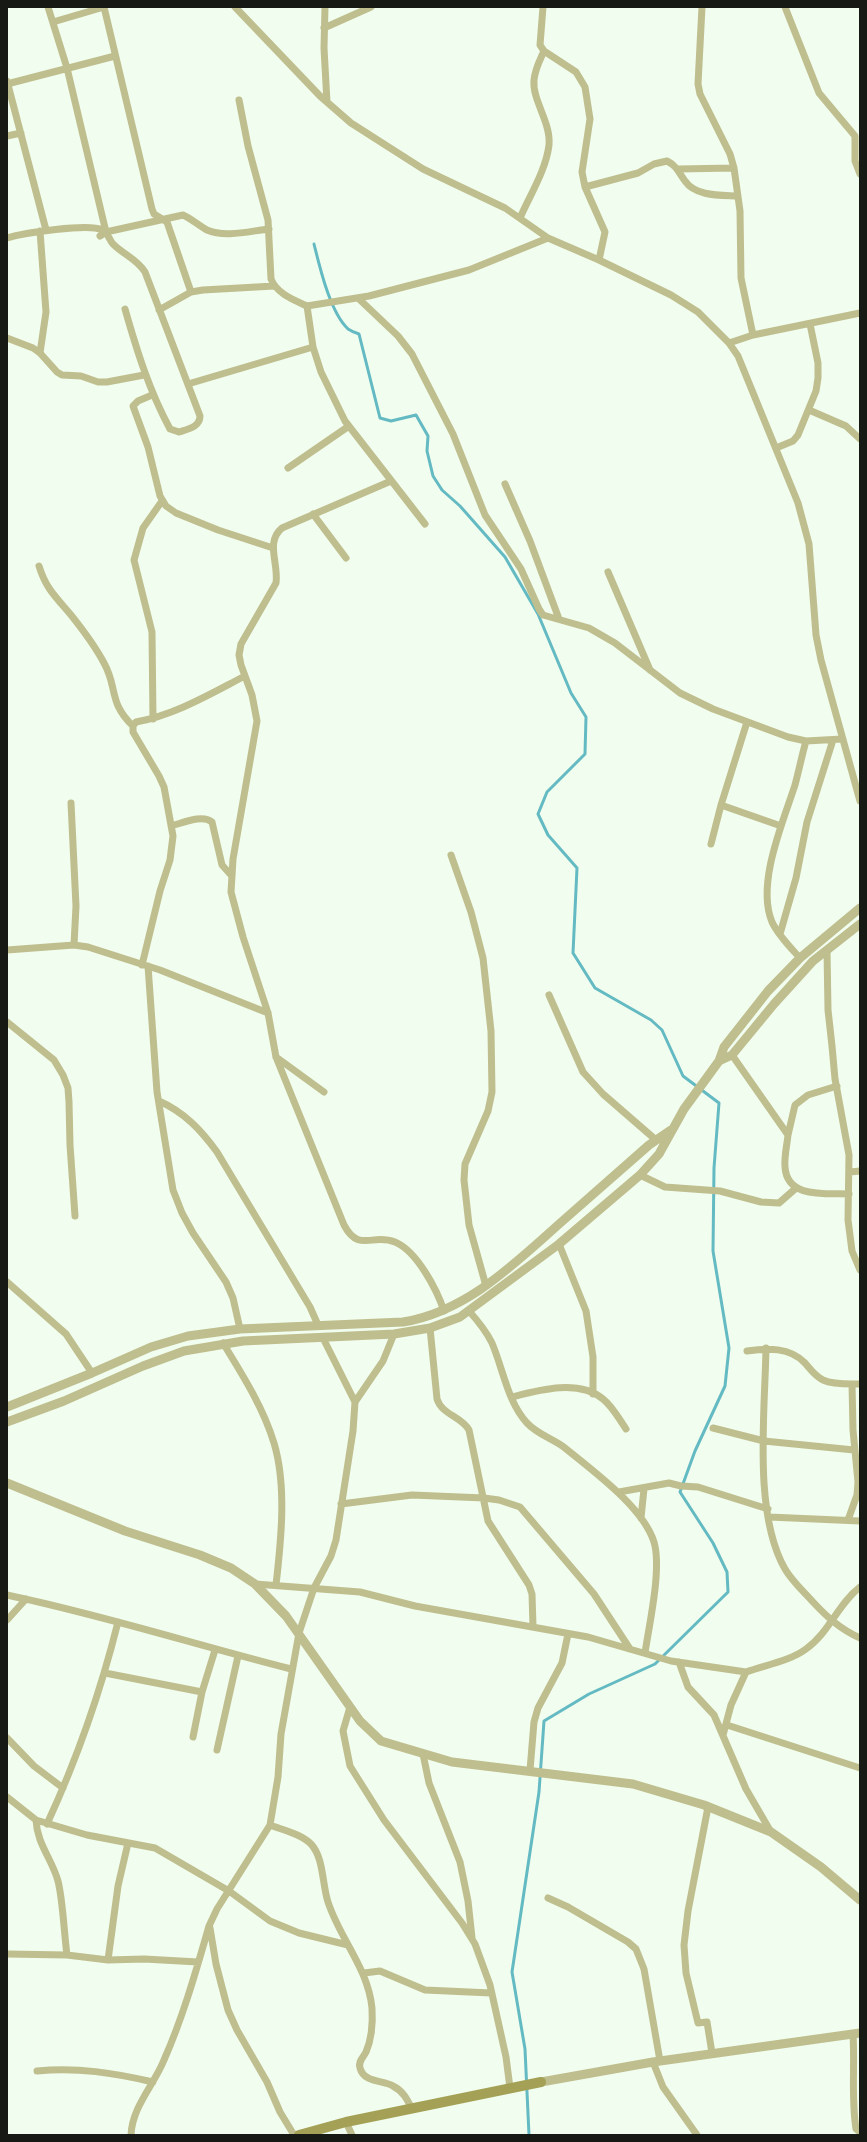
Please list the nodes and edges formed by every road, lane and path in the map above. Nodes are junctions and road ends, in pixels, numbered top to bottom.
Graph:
1 (48, 7) edge
2 (104, 7) edge
3 (235, 7) edge
4 (325, 7) edge
5 (371, 7) edge
6 (543, 7) edge
7 (702, 7) edge
8 (785, 7) edge
9 (53, 22) junction
10 (324, 28) junction
11 (544, 51) junction
12 (115, 56) junction
13 (67, 68) junction
14 (7, 83) edge
15 (239, 100) dead end
16 (327, 102) junction
17 (21, 133) junction
18 (7, 136) edge
19 (734, 168) junction
20 (678, 169) junction
21 (860, 174) edge
22 (585, 187) junction
23 (738, 196) junction
24 (162, 218) junction
25 (520, 218) junction
26 (269, 229) junction
27 (43, 230) junction
28 (103, 234) junction
29 (7, 238) edge
30 (548, 238) junction
31 (599, 260) junction
32 (274, 286) junction
33 (191, 292) junction
34 (358, 298) junction
35 (307, 306) junction
36 (125, 309) dead end
37 (159, 310) junction
38 (860, 313) edge
39 (810, 324) junction
40 (752, 335) junction
41 (7, 338) edge
42 (729, 343) junction
43 (313, 347) junction
44 (40, 353) junction
45 (144, 375) junction
46 (188, 384) junction
47 (152, 395) junction
48 (809, 410) junction
49 (349, 426) junction
50 (860, 439) edge
51 (776, 448) junction
52 (288, 468) dead end
53 (390, 481) junction
54 (505, 484) dead end
55 (162, 501) junction
56 (313, 514) junction
57 (425, 524) dead end
58 (273, 548) junction
59 (346, 558) dead end
60 (39, 566) dead end
61 (608, 572) dead end
62 (558, 619) junction
63 (651, 672) junction
64 (245, 676) junction
65 (153, 719) junction
66 (747, 722) junction
67 (133, 726) junction
68 (842, 739) junction
69 (806, 740) junction
70 (833, 740) junction
71 (860, 801) edge
72 (71, 803) dead end
73 (721, 805) junction
74 (171, 826) junction
75 (781, 826) junction
76 (711, 844) dead end
77 (451, 855) dead end
78 (231, 875) junction
79 (860, 908) edge
80 (860, 924) edge
81 (780, 934) junction
82 (74, 945) junction
83 (7, 950) edge
84 (828, 950) junction
85 (800, 958) junction
86 (145, 966) junction
87 (548, 995) dead end
88 (268, 1012) junction
89 (7, 1022) edge
90 (732, 1055) junction
91 (276, 1057) junction
92 (719, 1061) junction
93 (837, 1086) junction
94 (324, 1092) dead end
95 (159, 1101) junction
96 (673, 1129) junction
97 (788, 1135) junction
98 (656, 1140) junction
99 (860, 1171) edge
100 (850, 1172) junction
101 (640, 1175) junction
102 (795, 1188) junction
103 (849, 1194) junction
104 (75, 1216) dead end
105 (559, 1244) junction
106 (860, 1270) edge
107 (7, 1282) edge
108 (486, 1286) junction
109 (444, 1311) junction
110 (469, 1311) junction
111 (318, 1325) junction
112 (430, 1328) junction
113 (240, 1329) junction
114 (394, 1334) junction
115 (323, 1338) junction
116 (223, 1343) junction
117 (766, 1348) junction
118 (748, 1351) dead end
119 (92, 1373) junction
120 (856, 1384) edge
121 (593, 1394) junction
122 (512, 1397) junction
123 (355, 1402) junction
124 (7, 1407) edge
125 (7, 1422) edge
126 (713, 1428) dead end
127 (626, 1429) dead end
128 (764, 1441) junction
129 (854, 1450) junction
130 (7, 1483) edge
131 (644, 1489) junction
132 (619, 1492) junction
133 (484, 1498) junction
134 (341, 1504) junction
135 (768, 1509) junction
136 (769, 1517) junction
137 (642, 1518) junction
138 (848, 1520) junction
139 (860, 1521) edge
140 (255, 1584) junction
141 (276, 1586) junction
142 (860, 1587) edge
143 (314, 1588) junction
144 (7, 1595) edge
145 (26, 1599) junction
146 (7, 1620) edge
147 (831, 1621) junction
148 (118, 1622) junction
149 (533, 1626) junction
150 (299, 1633) junction
151 (568, 1634) junction
152 (860, 1638) edge
153 (630, 1649) junction
154 (215, 1650) junction
155 (647, 1654) junction
156 (238, 1656) junction
157 (679, 1662) junction
158 (291, 1669) junction
159 (746, 1672) junction
160 (105, 1673) junction
161 (202, 1692) junction
162 (350, 1707) junction
163 (727, 1725) junction
164 (723, 1735) junction
165 (193, 1737) dead end
166 (7, 1738) edge
167 (217, 1750) dead end
168 (422, 1754) junction
169 (860, 1768) edge
170 (533, 1771) junction
171 (63, 1788) junction
172 (7, 1797) edge
173 (708, 1806) junction
174 (36, 1820) junction
175 (47, 1824) junction
176 (270, 1825) junction
177 (771, 1832) junction
178 (128, 1843) junction
179 (229, 1891) junction
180 (548, 1898) dead end
181 (860, 1900) edge
182 (209, 1926) junction
183 (473, 1941) junction
184 (348, 1945) junction
185 (7, 1954) edge
186 (67, 1955) junction
187 (108, 1960) junction
188 (198, 1962) junction
189 (364, 1973) junction
190 (491, 1993) junction
191 (856, 2033) edge
192 (712, 2053) junction
193 (656, 2061) junction
194 (37, 2070) dead end
195 (153, 2082) junction
196 (541, 2082) joint
197 (510, 2088) junction
198 (412, 2109) junction
199 (346, 2122) junction
200 (860, 2132) edge
201 (131, 2135) edge
202 (294, 2135) edge
203 (299, 2135) edge
204 (352, 2135) edge
205 (697, 2135) edge

1 - 9 street
2 - 9 street
2 - 12 street
3 - 16 street
4 - 10 street
5 - 10 street
6 - 11 street
7 - 19 street
8 - 21 street
9 - 13 street
10 - 16 street
11 - 22 street
11 - 25 street
12 - 13 street
12 - 24 street
13 - 14 street
13 - 28 street
14 - 17 street
15 - 26 street
16 - 25 street
17 - 18 street
17 - 27 street
19 - 20 street
19 - 23 street
20 - 22 street
20 - 23 street
22 - 31 street
23 - 40 street
24 - 26 street
24 - 28 street
24 - 33 street
25 - 30 street
26 - 32 street
27 - 28 street
27 - 29 street
27 - 44 street
28 - 37 street
30 - 31 street
30 - 34 street
31 - 42 street
32 - 33 street
32 - 35 street
33 - 37 street
34 - 35 street
34 - 62 street
35 - 43 street
36 - 45 street
37 - 46 street
38 - 39 street
39 - 40 street
39 - 48 street
40 - 42 street
41 - 44 street
42 - 51 street
43 - 46 street
43 - 49 street
44 - 45 street
45 - 47 street
46 - 47 street
47 - 55 street
48 - 50 street
48 - 51 street
49 - 52 street
49 - 53 street
51 - 68 street
53 - 56 street
53 - 57 street
54 - 62 street
55 - 58 street
55 - 65 street
56 - 58 street
56 - 59 street
58 - 64 street
60 - 67 street
61 - 63 street
62 - 63 street
63 - 66 street
64 - 65 street
64 - 78 street
65 - 67 street
66 - 69 street
66 - 73 street
67 - 74 street
68 - 70 street
68 - 71 street
69 - 70 street
69 - 75 street
70 - 81 street
72 - 82 street
73 - 75 street
73 - 76 street
74 - 78 street
74 - 86 street
75 - 81 street
77 - 108 street
78 - 88 street
79 - 85 street
80 - 84 street
81 - 85 street
82 - 83 street
82 - 86 street
84 - 90 street
84 - 93 street
85 - 92 street
86 - 88 street
86 - 95 street
87 - 98 street
88 - 91 street
89 - 104 street
90 - 92 street
90 - 97 street
91 - 94 street
91 - 109 street
92 - 96 street
93 - 97 street
93 - 100 street
95 - 111 street
95 - 113 street
96 - 98 street
96 - 101 street
97 - 102 street
98 - 108 street
99 - 100 street
100 - 103 street
101 - 102 street
101 - 105 street
102 - 103 street
103 - 106 street
105 - 110 street
105 - 121 street
107 - 119 street
108 - 109 street
109 - 111 street
110 - 112 street
110 - 122 street
111 - 113 street
112 - 114 street
112 - 133 street
113 - 119 street
114 - 115 street
114 - 123 street
115 - 116 street
115 - 123 street
116 - 125 street
116 - 141 street
117 - 118 street
117 - 120 street
117 - 128 street
119 - 124 street
120 - 129 street
121 - 122 street
121 - 127 street
122 - 132 street
123 - 134 street
126 - 128 street
128 - 129 street
128 - 135 street
129 - 138 street
130 - 140 street
131 - 132 street
131 - 135 street
131 - 137 street
132 - 137 street
133 - 134 street
133 - 149 street
133 - 153 street
134 - 143 street
135 - 136 street
136 - 138 street
136 - 147 street
137 - 155 street
138 - 139 street
140 - 141 street
140 - 150 street
141 - 143 street
142 - 147 street
143 - 149 street
143 - 150 street
144 - 145 street
145 - 146 street
145 - 148 street
147 - 152 street
147 - 159 street
148 - 154 street
148 - 160 street
149 - 151 street
150 - 158 street
150 - 162 street
151 - 153 street
151 - 170 street
153 - 155 street
154 - 156 street
154 - 161 street
155 - 157 street
156 - 158 street
156 - 167 street
157 - 159 street
157 - 164 street
158 - 176 street
159 - 163 street
160 - 161 street
160 - 171 street
161 - 165 street
162 - 168 street
162 - 183 street
163 - 164 street
163 - 169 street
164 - 177 street
166 - 171 street
168 - 170 street
168 - 183 street
170 - 173 street
171 - 175 street
172 - 174 street
173 - 177 street
173 - 192 street
174 - 175 street
174 - 186 street
175 - 178 street
176 - 179 street
176 - 184 street
177 - 181 street
178 - 179 street
178 - 187 street
179 - 182 street
179 - 184 street
180 - 193 street
182 - 188 street
182 - 202 street
183 - 190 street
184 - 189 street
185 - 186 street
186 - 187 street
187 - 188 street
188 - 195 street
189 - 190 street
189 - 198 street
190 - 197 street
191 - 192 street
191 - 200 street
192 - 193 street
193 - 196 street
193 - 205 street
194 - 195 street
195 - 201 street
196 - 197 main road
197 - 198 main road
198 - 199 main road
199 - 203 main road
199 - 204 street

